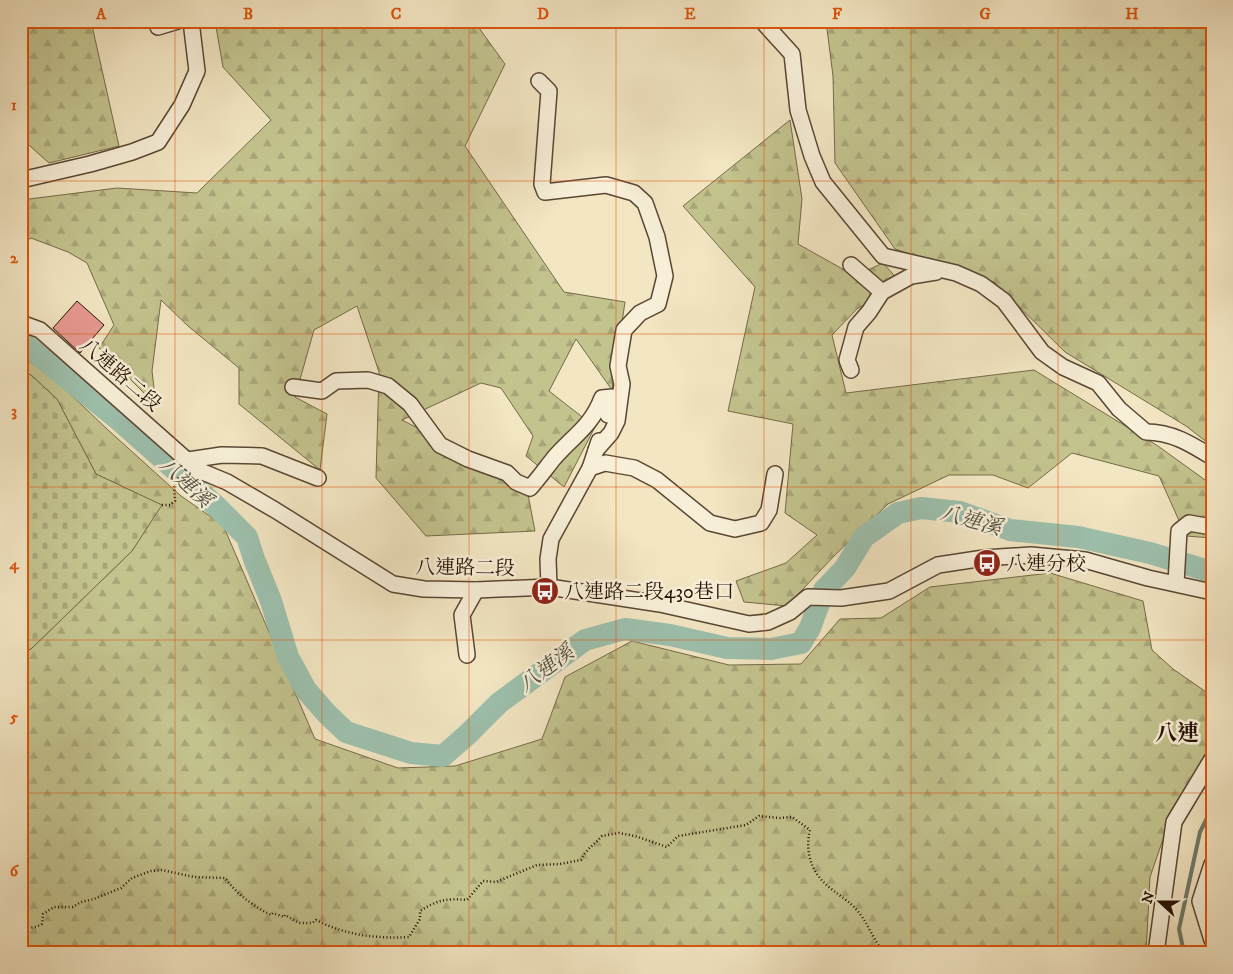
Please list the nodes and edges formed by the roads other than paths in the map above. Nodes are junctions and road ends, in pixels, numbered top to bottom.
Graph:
1 (178, 21) edge
2 (191, 21) edge
3 (762, 21) edge
4 (158, 27) dead end
5 (540, 82) dead end
6 (21, 180) edge
7 (850, 265) dead end
8 (943, 271) junction
9 (882, 292) junction
10 (21, 323) edge
11 (851, 370) dead end
12 (293, 387) dead end
13 (596, 450) junction
14 (1212, 458) edge
15 (188, 465) junction
16 (590, 468) junction
17 (774, 474) dead end
18 (318, 478) dead end
19 (1212, 527) edge
20 (1176, 584) junction
21 (549, 587) junction
22 (476, 590) junction
23 (1212, 592) edge
24 (467, 655) dead end
25 (1212, 760) edge
26 (1212, 864) edge
27 (1212, 940) edge
28 (1156, 953) edge

1 - 4 street
2 - 6 street
3 - 8 street
5 - 13 street
7 - 9 street
8 - 9 street
8 - 14 street
9 - 11 street
10 - 15 street, 八連路二段
12 - 13 street
13 - 16 street
15 - 18 street
15 - 22 street, 八連路二段
16 - 17 street
16 - 21 street
19 - 20 street
20 - 21 street, 八連路二段
20 - 23 street, 八連路二段
21 - 22 street, 八連路二段
22 - 24 street
25 - 28 street
26 - 27 street

